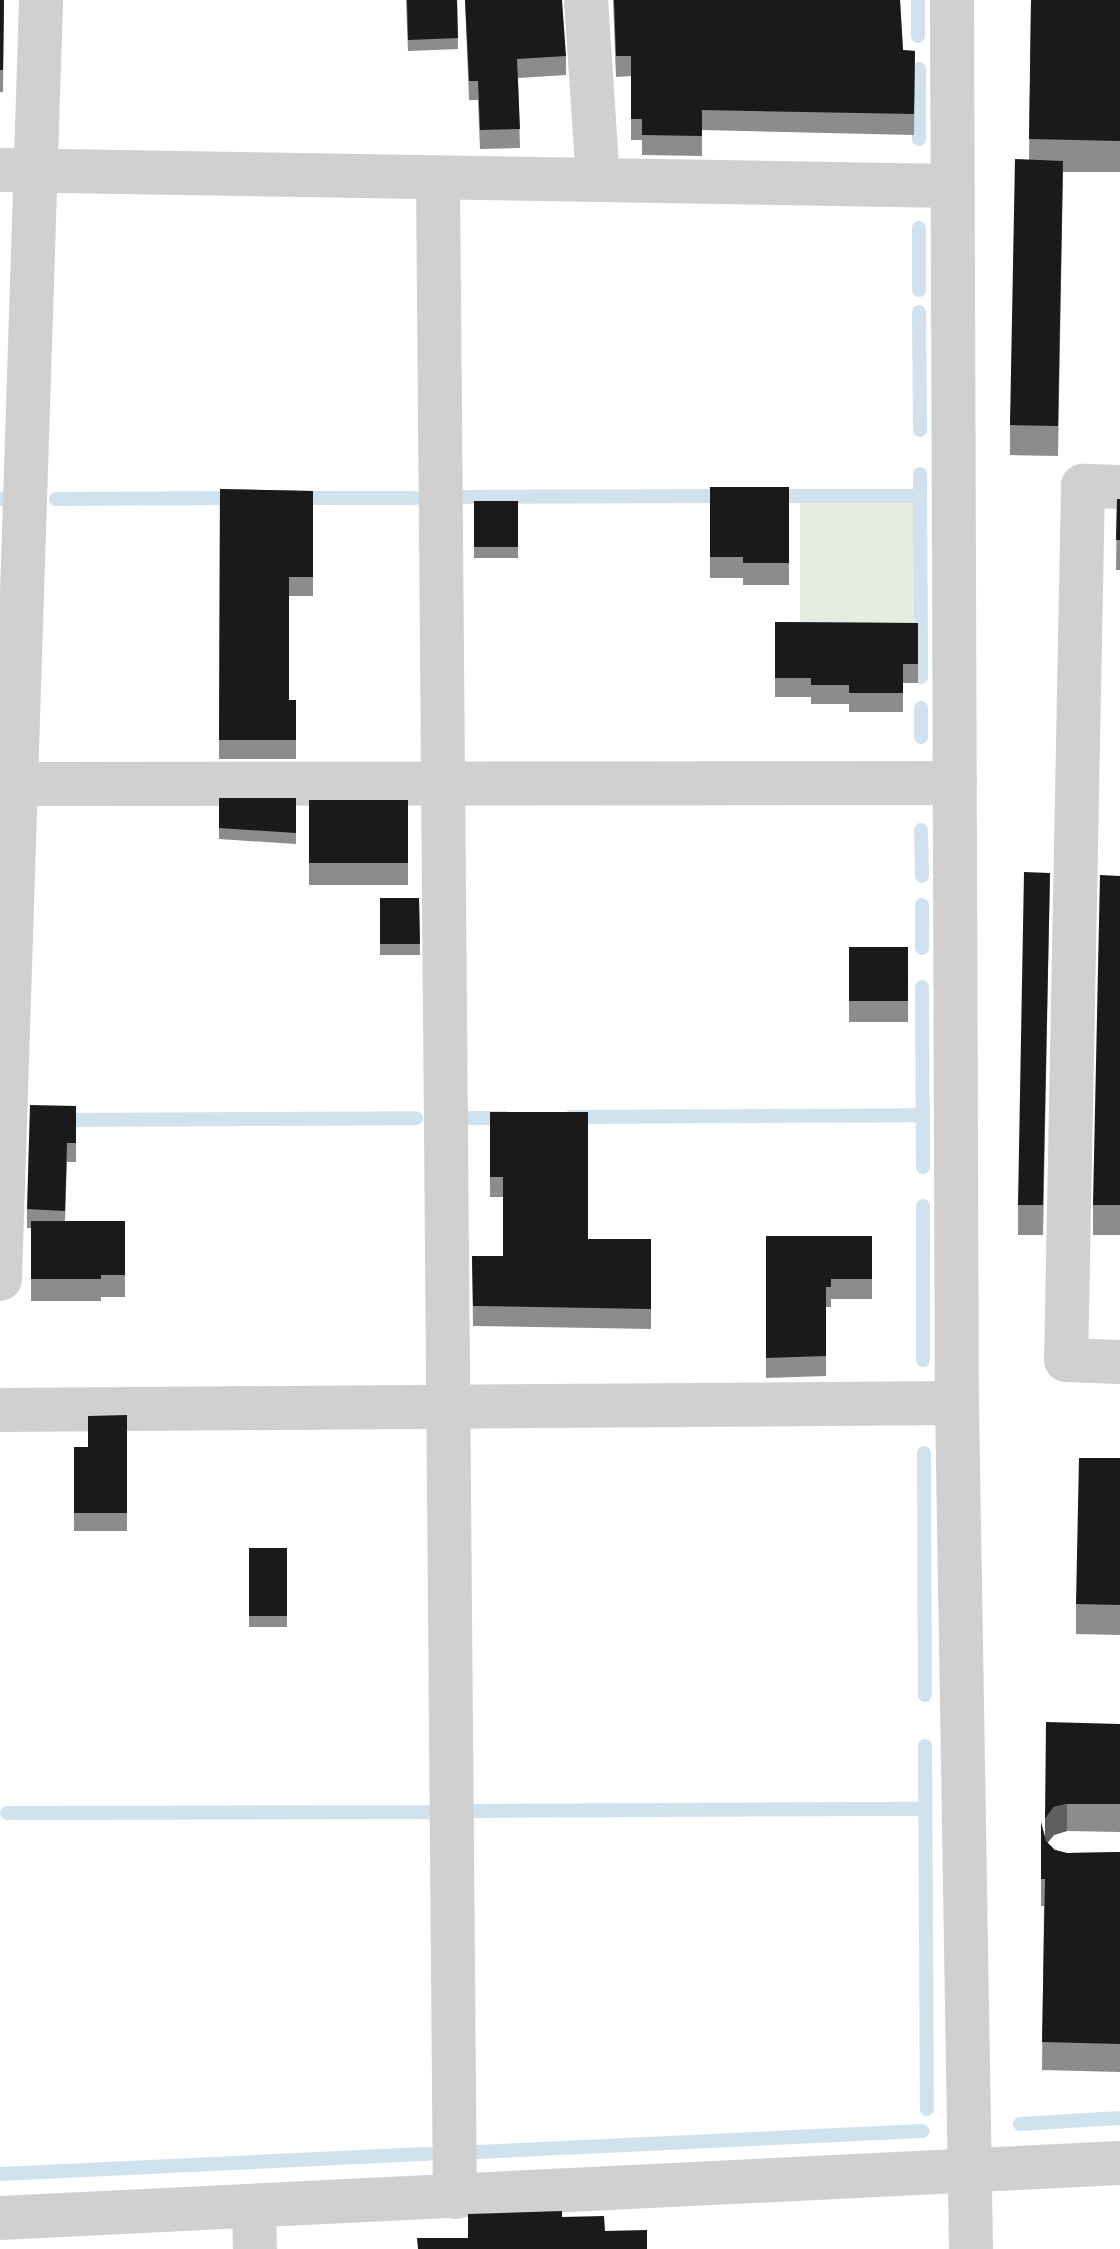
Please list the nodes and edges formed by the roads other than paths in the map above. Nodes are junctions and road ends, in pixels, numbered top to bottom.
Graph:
1 (41, 0) edge
2 (586, 0) edge
3 (952, 0) edge
4 (18, 171) edge
5 (438, 178) junction
6 (598, 180) junction
7 (952, 186) junction
8 (1120, 487) edge
9 (955, 783) junction
10 (8, 784) edge
11 (444, 784) junction
12 (0, 1279) edge
13 (1120, 1362) edge
14 (957, 1403) junction
15 (448, 1407) junction
16 (0, 1410) edge
17 (1120, 2163) edge
18 (969, 2173) junction
19 (455, 2197) junction
20 (254, 2206) junction
21 (0, 2218) edge
22 (255, 2249) edge
23 (971, 2249) edge

1 - 4 street
2 - 6 street
3 - 7 street
4 - 5 street
4 - 10 street
5 - 6 street
5 - 11 street
6 - 7 street
7 - 9 street
8 - 13 street
9 - 11 street
9 - 14 street
10 - 11 street
10 - 12 street
11 - 15 street
14 - 15 street
14 - 18 street
15 - 16 street
15 - 19 street
17 - 18 street
18 - 19 street
18 - 23 street
19 - 20 street
20 - 21 street
20 - 22 street

